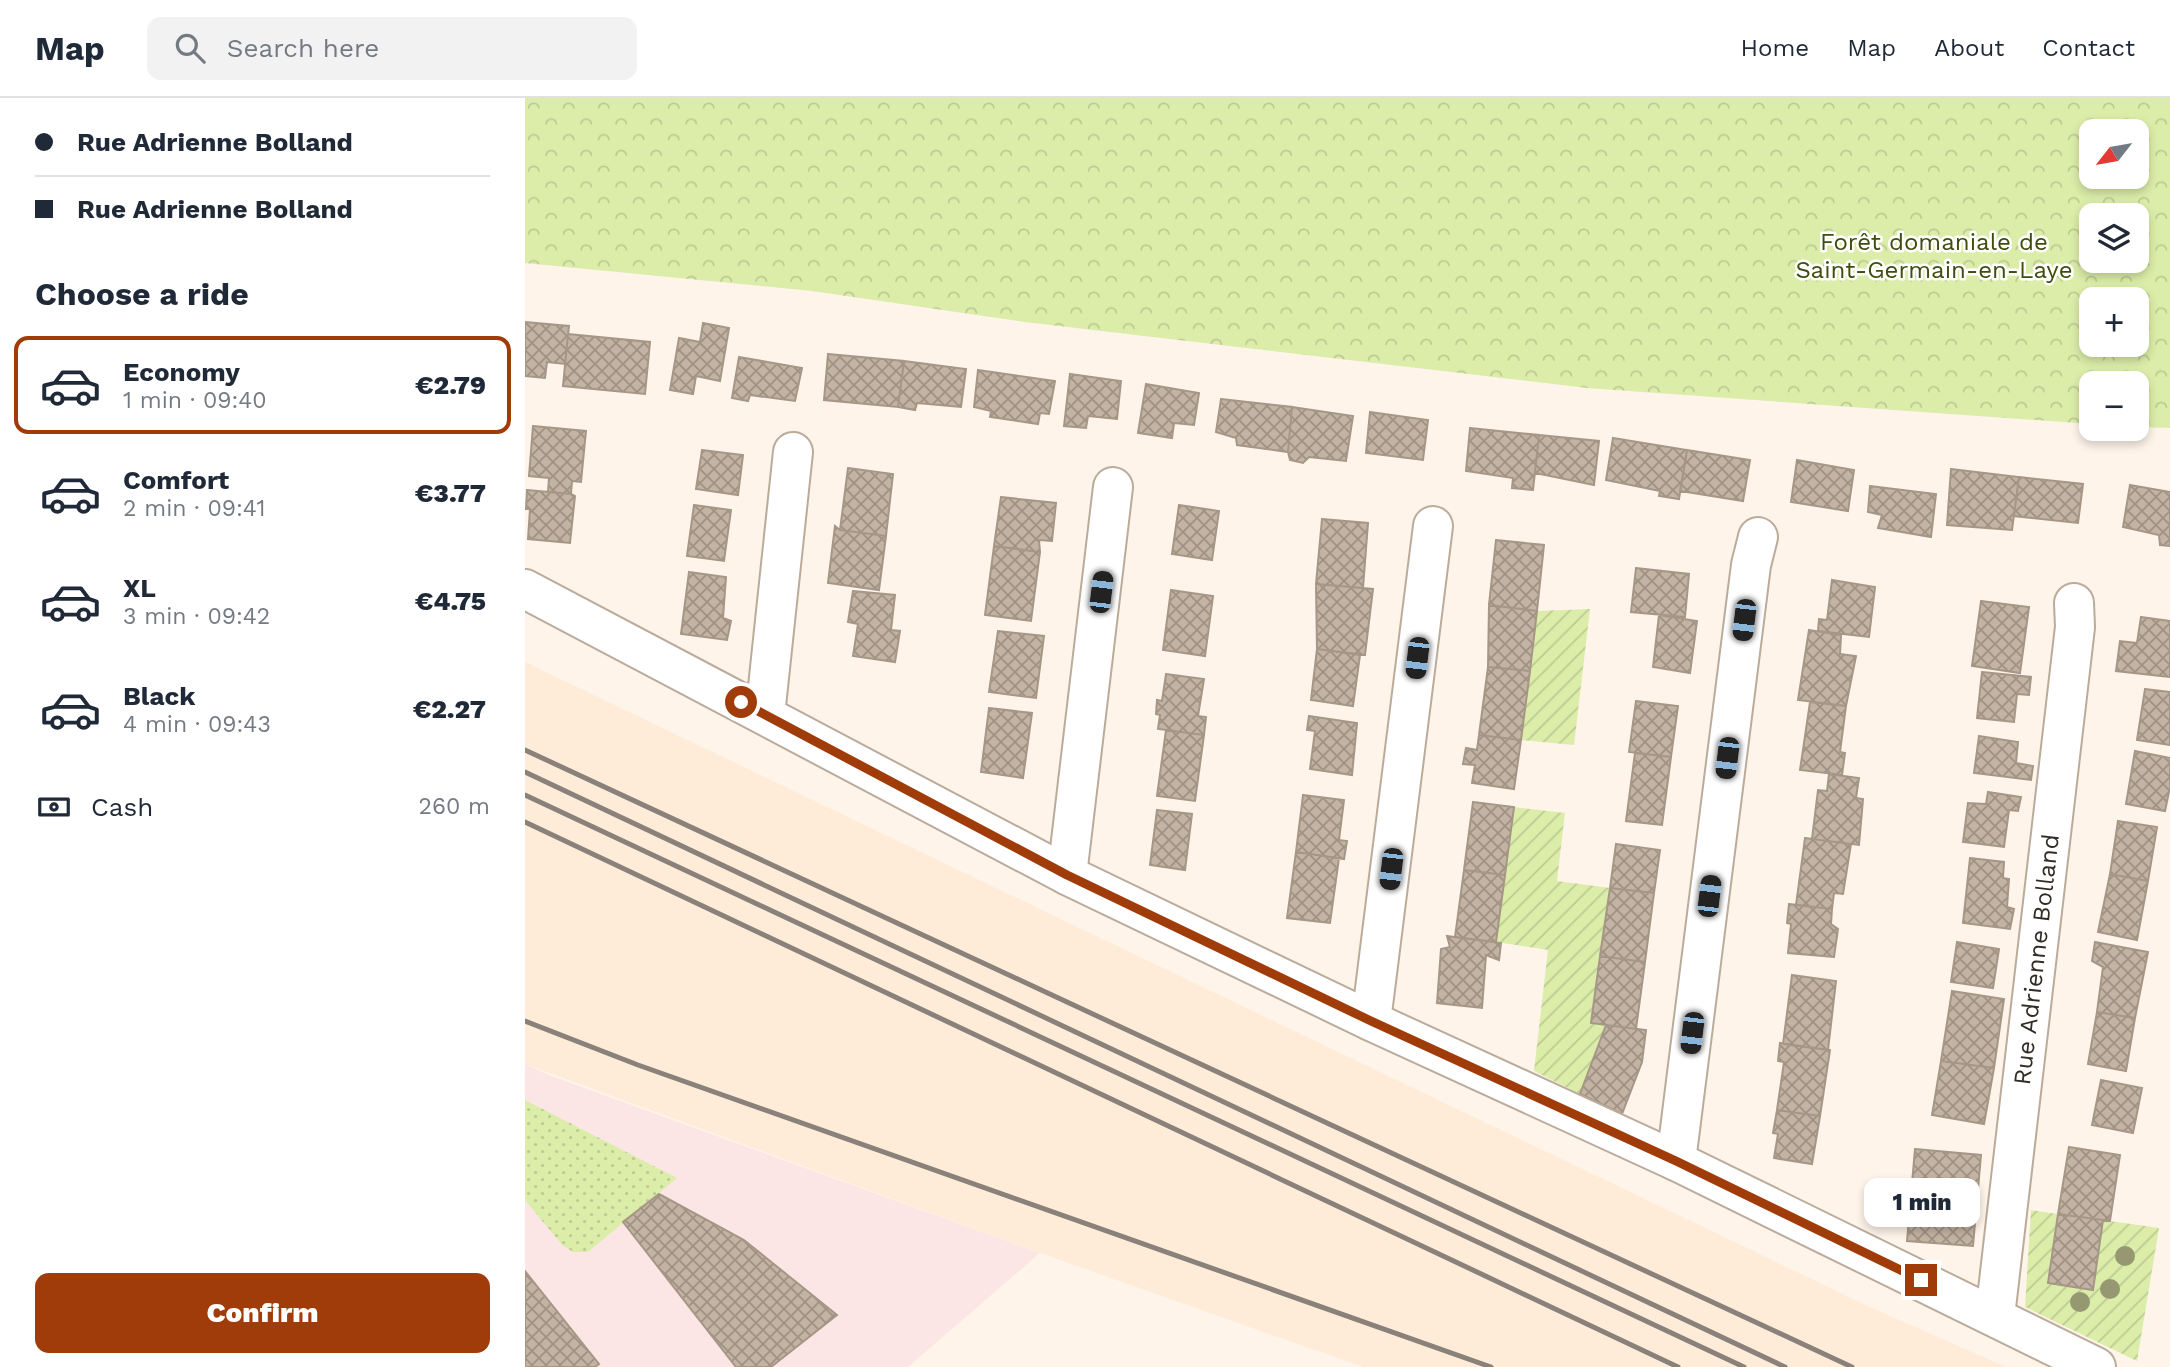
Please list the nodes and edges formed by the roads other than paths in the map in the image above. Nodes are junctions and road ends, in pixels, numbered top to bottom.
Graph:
1 (793, 452) dead end
2 (1113, 487) dead end
3 (1433, 527) dead end
4 (1758, 537) dead end
5 (525, 589) edge
6 (2074, 603) dead end
7 (765, 715) junction
8 (1067, 875) junction
9 (1371, 1021) junction
10 (1676, 1161) junction
11 (1995, 1316) junction
12 (2096, 1367) edge

1 - 7 street
2 - 8 street
3 - 9 street
4 - 10 street
5 - 7 street
6 - 11 street, Rue Adrienne Bolland
7 - 8 street
8 - 9 street
9 - 10 street
10 - 11 street
11 - 12 street

